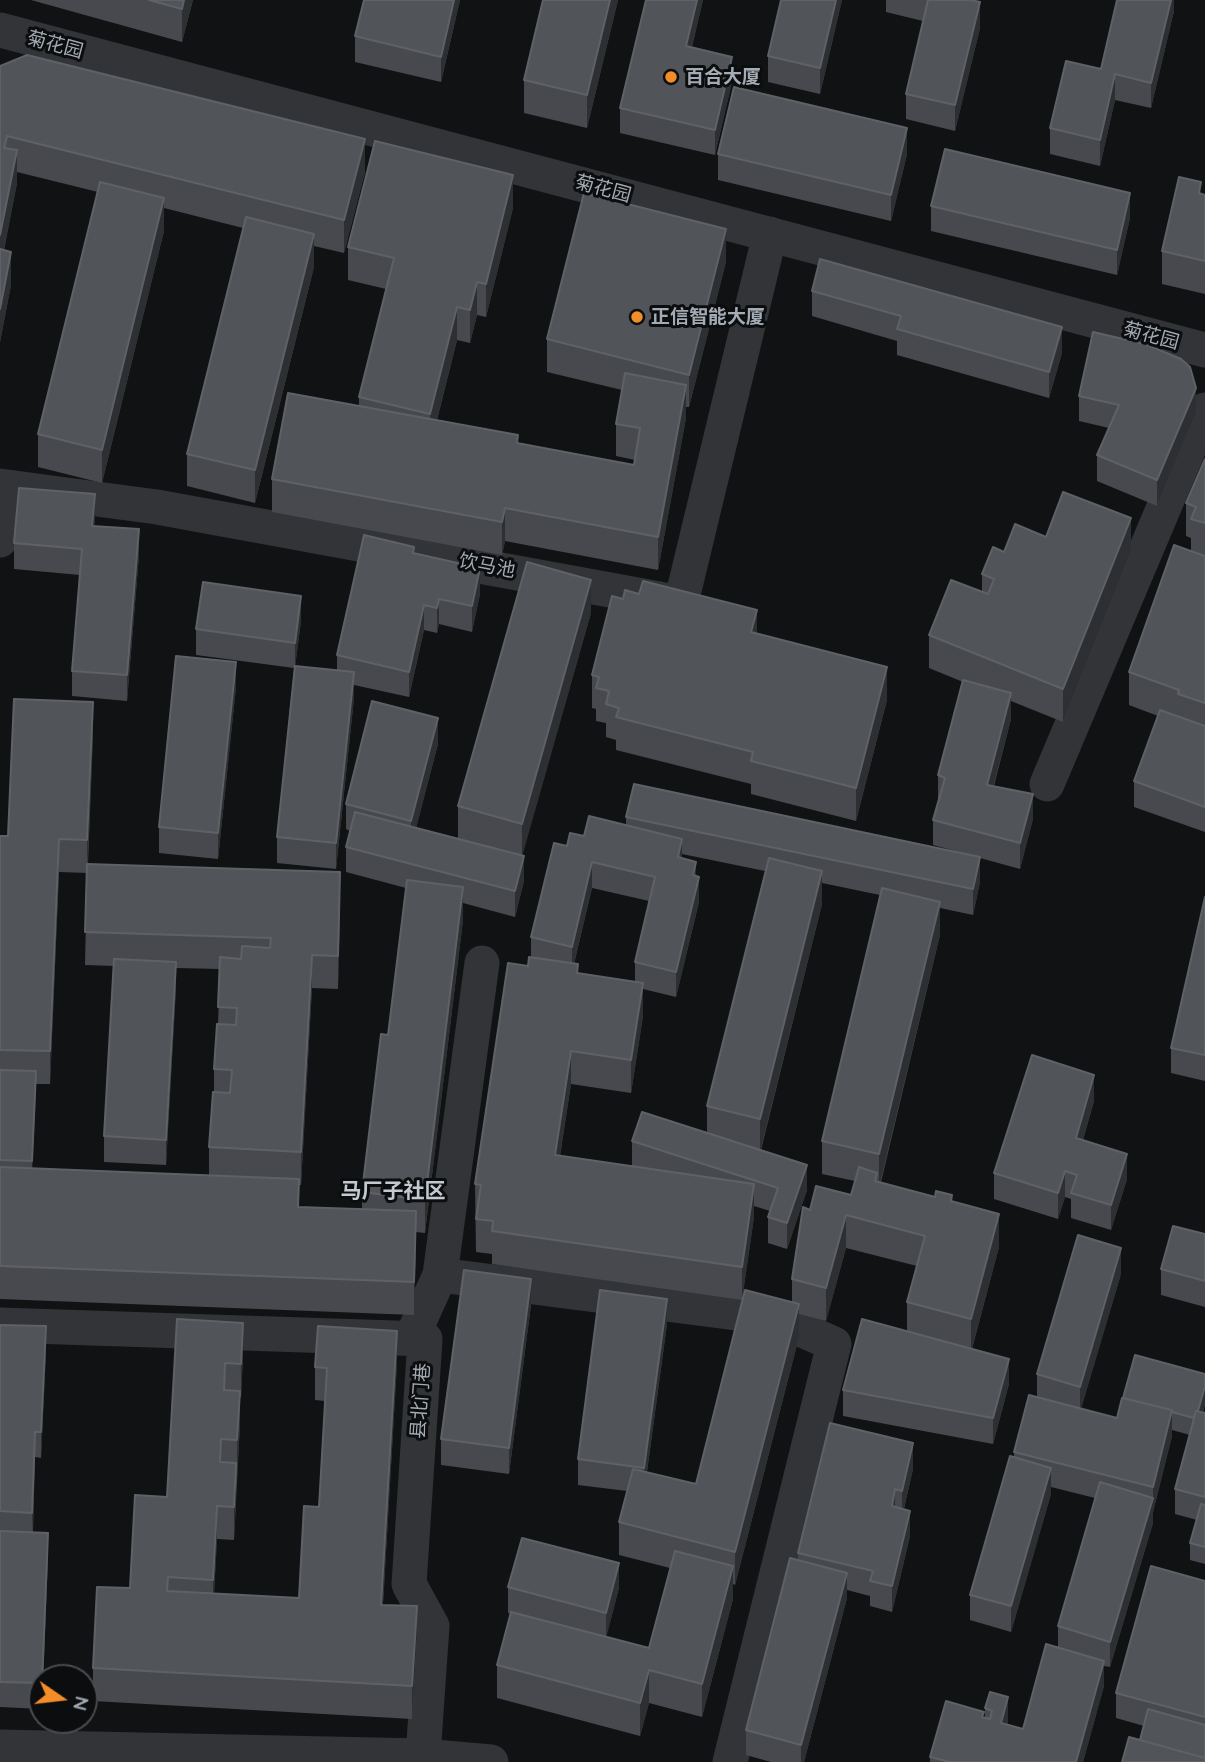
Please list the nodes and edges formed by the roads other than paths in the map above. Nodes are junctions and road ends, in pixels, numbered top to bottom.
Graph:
1 (0, 30) edge
2 (770, 234) junction
3 (1205, 350) edge
4 (1205, 410) edge
5 (2, 486) edge
6 (0, 540) edge
7 (1047, 784) dead end
8 (482, 963) dead end
9 (440, 1275) junction
10 (0, 1325) edge
11 (411, 1339) junction
12 (0, 1747) edge
13 (92, 1756) edge
14 (423, 1756) junction
15 (491, 1762) edge
16 (730, 1762) edge

1 - 2 street, 菊花园
2 - 3 street, 菊花园
2 - 5 street, 饮马池
4 - 7 street
5 - 6 street
8 - 9 street
9 - 11 street
9 - 16 street
10 - 11 street, 县北门巷
11 - 14 street, 县北门巷
12 - 13 street
13 - 14 street
14 - 15 street

